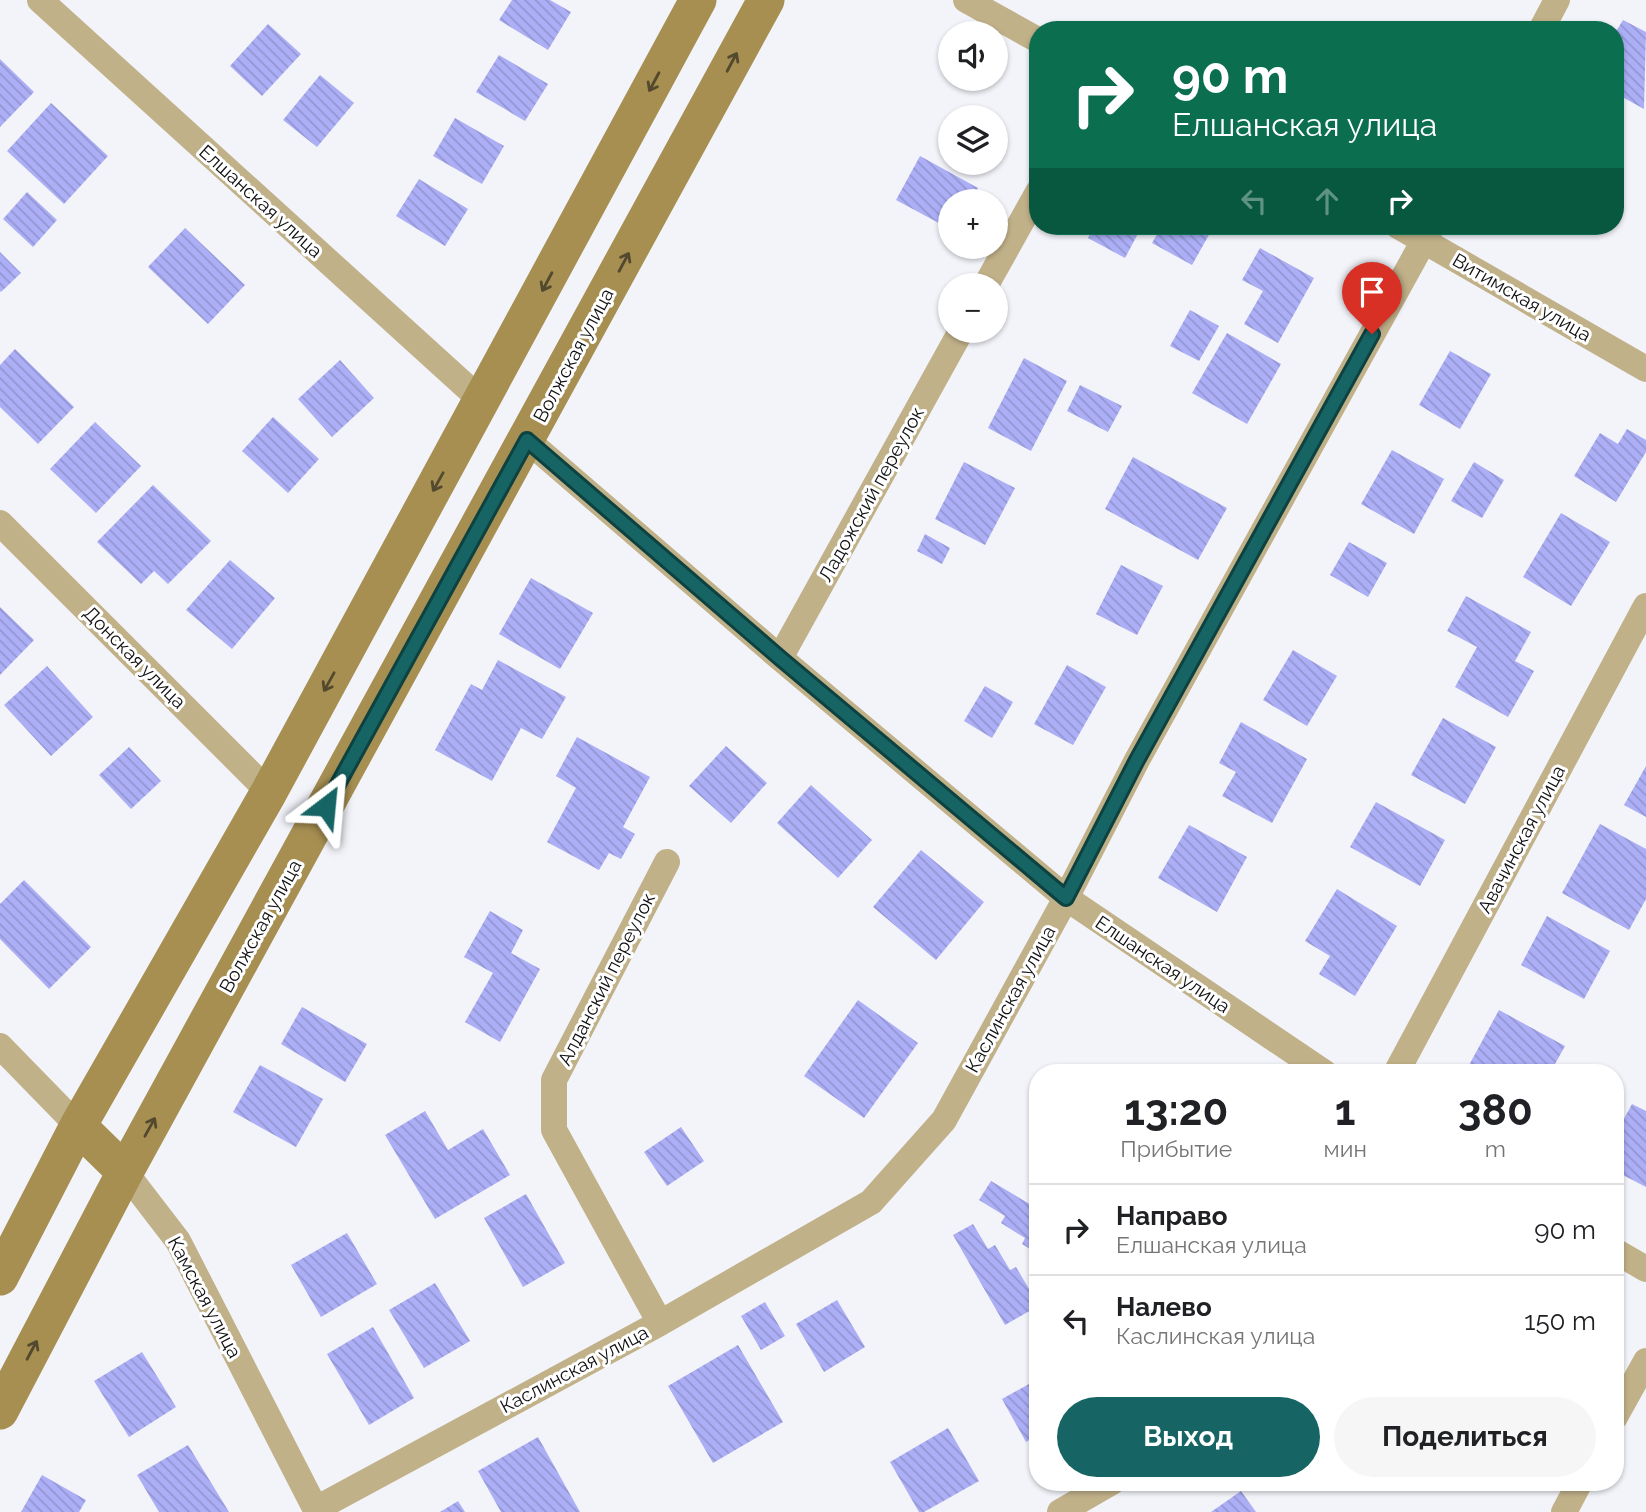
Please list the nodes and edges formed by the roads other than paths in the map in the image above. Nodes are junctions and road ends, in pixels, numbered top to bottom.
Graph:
1 (40, 0) edge
2 (698, 0) edge
3 (765, 0) edge
4 (966, 0) edge
5 (1557, 0) edge
6 (1546, 21) edge
7 (1029, 35) edge
8 (1029, 208) edge
9 (1428, 235) edge
10 (1432, 235) edge
11 (993, 273) edge
12 (954, 343) edge
13 (1646, 369) edge
14 (482, 401) junction
15 (527, 440) junction
16 (0, 523) edge
17 (1646, 606) edge
18 (780, 658) junction
19 (269, 792) junction
20 (667, 862) dead end
21 (1066, 898) junction
22 (0, 1046) edge
23 (1312, 1064) edge
24 (1401, 1064) edge
25 (78, 1126) junction
26 (125, 1172) junction
27 (1624, 1256) edge
28 (1646, 1269) edge
29 (0, 1277) edge
30 (660, 1322) junction
31 (1646, 1361) edge
32 (1624, 1401) edge
33 (0, 1411) edge
34 (1096, 1491) edge
35 (1575, 1491) edge
36 (317, 1511) edge
37 (1060, 1512) edge
38 (1564, 1512) edge

1 - 14 street, Елшанская улица
2 -> 14 street
15 -> 3 street, Волжская улица
4 - 7 street
5 - 6 street
8 - 11 street
9 - 21 street, Каслинская улица
10 - 13 street, Витимская улица
12 - 18 street, Ладожский переулок
14 -> 19 street
15 - 18 street, Елшанская улица
26 -> 15 street, Волжская улица
16 - 19 street, Донская улица
17 - 24 street, Авачинская улица
18 - 21 street, Елшанская улица
19 - 25 street
20 - 30 street, Алданский переулок
21 - 23 street, Елшанская улица
21 - 30 street, Каслинская улица
22 - 25 street, Камская улица
25 - 26 street, Камская улица
25 - 29 street
33 -> 26 street, Волжская улица
26 - 36 street, Камская улица
27 - 28 street
30 - 36 street, Каслинская улица
31 - 32 street
34 - 37 street
35 - 38 street

